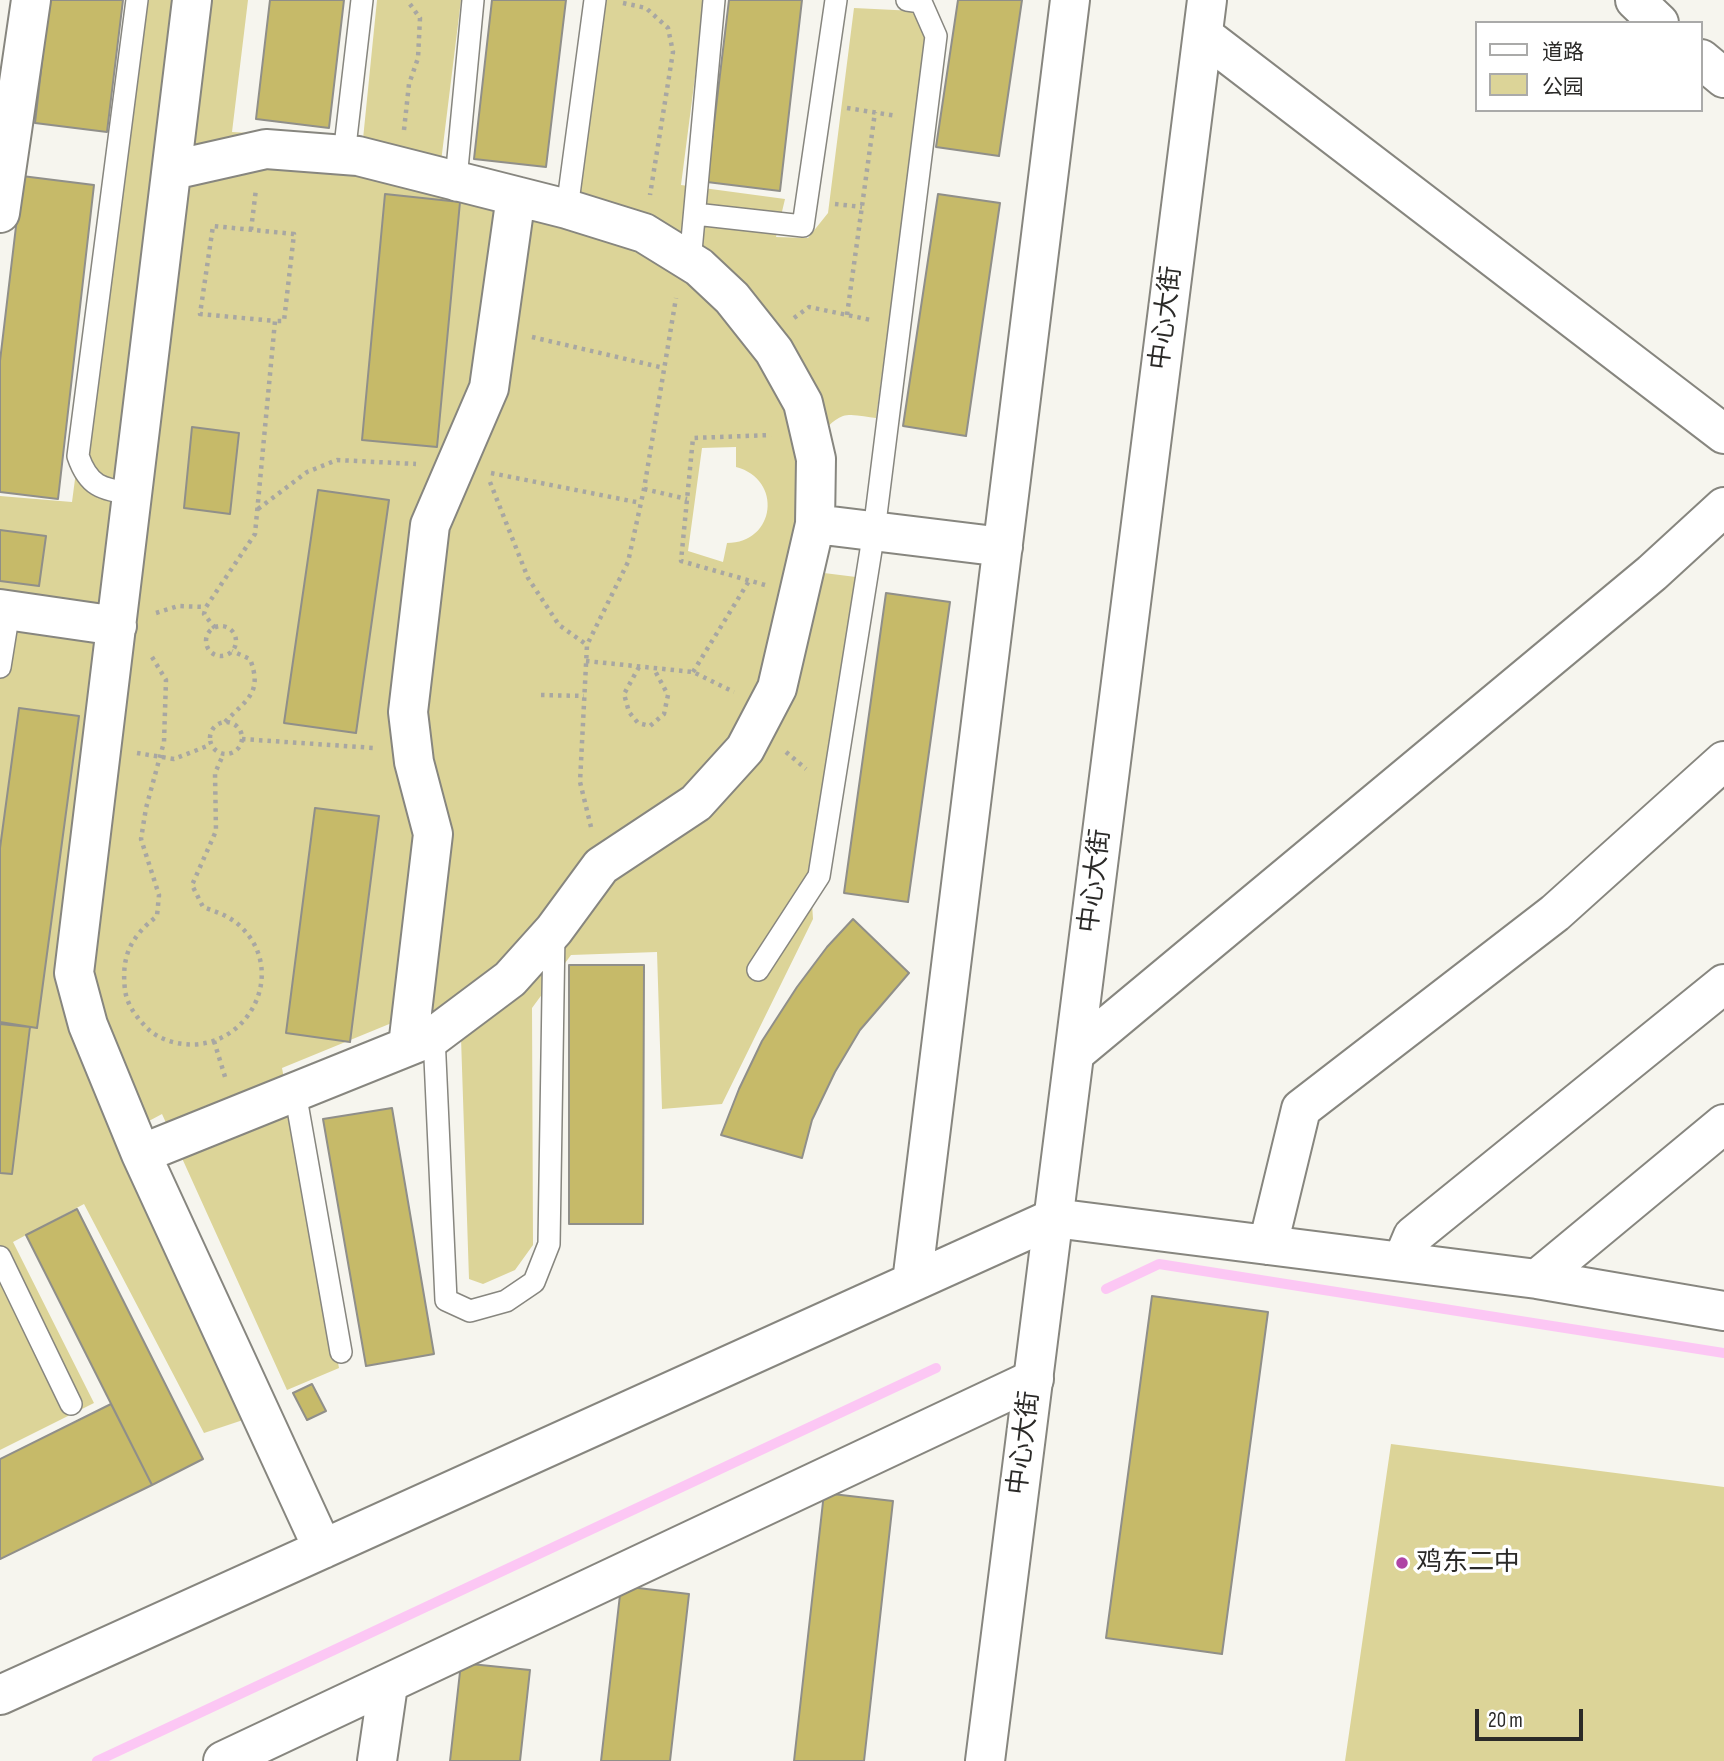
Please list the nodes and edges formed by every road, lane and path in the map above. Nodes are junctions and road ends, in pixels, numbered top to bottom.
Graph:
1 (31, 0) edge
2 (137, 0) edge
3 (192, 0) edge
4 (362, 0) edge
5 (407, 0) edge
6 (473, 0) edge
7 (595, 0) edge
8 (714, 0) edge
9 (836, 0) edge
10 (907, 0) edge
11 (1070, 0) edge
12 (1636, 0) edge
13 (619, 2) dead end
14 (1205, 17) edge
15 (1657, 21) edge
16 (1703, 61) edge
17 (1724, 78) edge
18 (821, 104) junction
19 (875, 113) junction
20 (926, 121) junction
21 (344, 155) junction
22 (400, 167) junction
23 (173, 170) junction
24 (257, 183) dead end
25 (455, 188) junction
26 (516, 196) junction
27 (567, 209) junction
28 (0, 214) edge
29 (695, 214) junction
30 (251, 230) junction
31 (644, 233) junction
32 (691, 262) junction
33 (847, 315) junction
34 (275, 321) junction
35 (900, 325) junction
36 (497, 329) junction
37 (763, 339) junction
38 (664, 368) junction
39 (810, 433) junction
40 (1724, 435) edge
41 (486, 472) dead end
42 (644, 489) junction
43 (133, 494) junction
44 (687, 499) junction
45 (1719, 521) edge
46 (815, 524) junction
47 (874, 531) junction
48 (1003, 547) junction
49 (749, 580) junction
50 (799, 595) junction
51 (5, 610) edge
52 (117, 626) junction
53 (215, 628) junction
54 (587, 645) junction
55 (147, 649) dead end
56 (232, 651) junction
57 (586, 661) junction
58 (0, 667) edge
59 (639, 667) junction
60 (654, 668) junction
61 (692, 672) junction
62 (541, 695) dead end
63 (584, 696) junction
64 (762, 716) junction
65 (225, 722) junction
66 (242, 739) junction
67 (211, 745) junction
68 (413, 751) junction
69 (125, 752) dead end
70 (223, 755) junction
71 (160, 756) junction
72 (1724, 761) edge
73 (832, 793) junction
74 (601, 866) junction
75 (554, 930) junction
76 (758, 970) dead end
77 (1724, 984) edge
78 (214, 1041) junction
79 (421, 1041) junction
80 (1075, 1053) junction
81 (228, 1087) dead end
82 (295, 1092) junction
83 (1724, 1124) edge
84 (141, 1154) junction
85 (1054, 1218) junction
86 (1268, 1245) junction
87 (0, 1257) edge
88 (1402, 1262) junction
89 (1537, 1279) junction
90 (912, 1282) junction
91 (1724, 1311) edge
92 (341, 1352) dead end
93 (1034, 1379) junction
94 (71, 1404) dead end
95 (323, 1549) junction
96 (388, 1685) junction
97 (0, 1695) edge
98 (223, 1761) edge
99 (377, 1761) edge
100 (985, 1761) edge

1 - 28 street
2 - 43 lane
3 - 23 street
4 - 21 lane
5 - 22 path
6 - 25 lane
7 - 27 lane
8 - 29 lane
9 - 18 lane
10 - 20 lane
11 - 48 street
12 - 15 street
13 - 31 path
14 - 40 street
14 - 80 street, 中心大街
16 - 17 street
18 - 19 path
18 - 29 lane
19 - 20 path
19 - 33 path
20 - 35 lane
21 - 22 street
21 - 23 street
22 - 25 street
23 - 43 street
24 - 30 path
25 - 26 street
26 - 27 street
26 - 36 street
27 - 31 street
29 - 32 lane
30 - 34 path
30 - 34 path
31 - 32 street
32 - 37 street
32 - 38 path
33 - 35 path
33 - 37 path
34 - 53 path
35 - 47 lane
36 - 38 path
36 - 68 street
37 - 39 street
38 - 42 path
39 - 44 path
39 - 46 street
41 - 54 path
42 - 44 path
42 - 54 path
43 - 52 street
44 - 49 path
45 - 80 street
46 - 47 street
46 - 50 street
47 - 48 street
47 - 73 lane
48 - 90 street
49 - 50 path
49 - 61 path
50 - 64 street
51 - 52 street
51 - 58 lane
52 - 84 street
53 - 56 path
53 - 56 path
54 - 57 path
55 - 71 path
56 - 65 path
57 - 59 path
57 - 63 path
59 - 60 path
59 - 60 path
60 - 61 path
61 - 64 path
62 - 63 path
63 - 74 path
64 - 73 path
64 - 74 street
65 - 66 path
65 - 67 path
66 - 68 path
66 - 70 path
67 - 70 path
67 - 71 path
68 - 79 street
69 - 71 path
70 - 78 path
71 - 78 path
72 - 86 street
73 - 76 lane
74 - 75 street
75 - 79 street
75 - 79 lane
77 - 88 street
78 - 81 path
79 - 82 street
80 - 85 street, 中心大街
82 - 84 street
82 - 92 lane
83 - 89 street
84 - 95 street
85 - 86 street
85 - 90 street
85 - 93 street, 中心大街
86 - 88 street
87 - 94 lane
88 - 89 street
89 - 91 street
90 - 95 street
93 - 96 street
93 - 100 street, 中心大街
95 - 97 street
96 - 98 street
96 - 99 street

